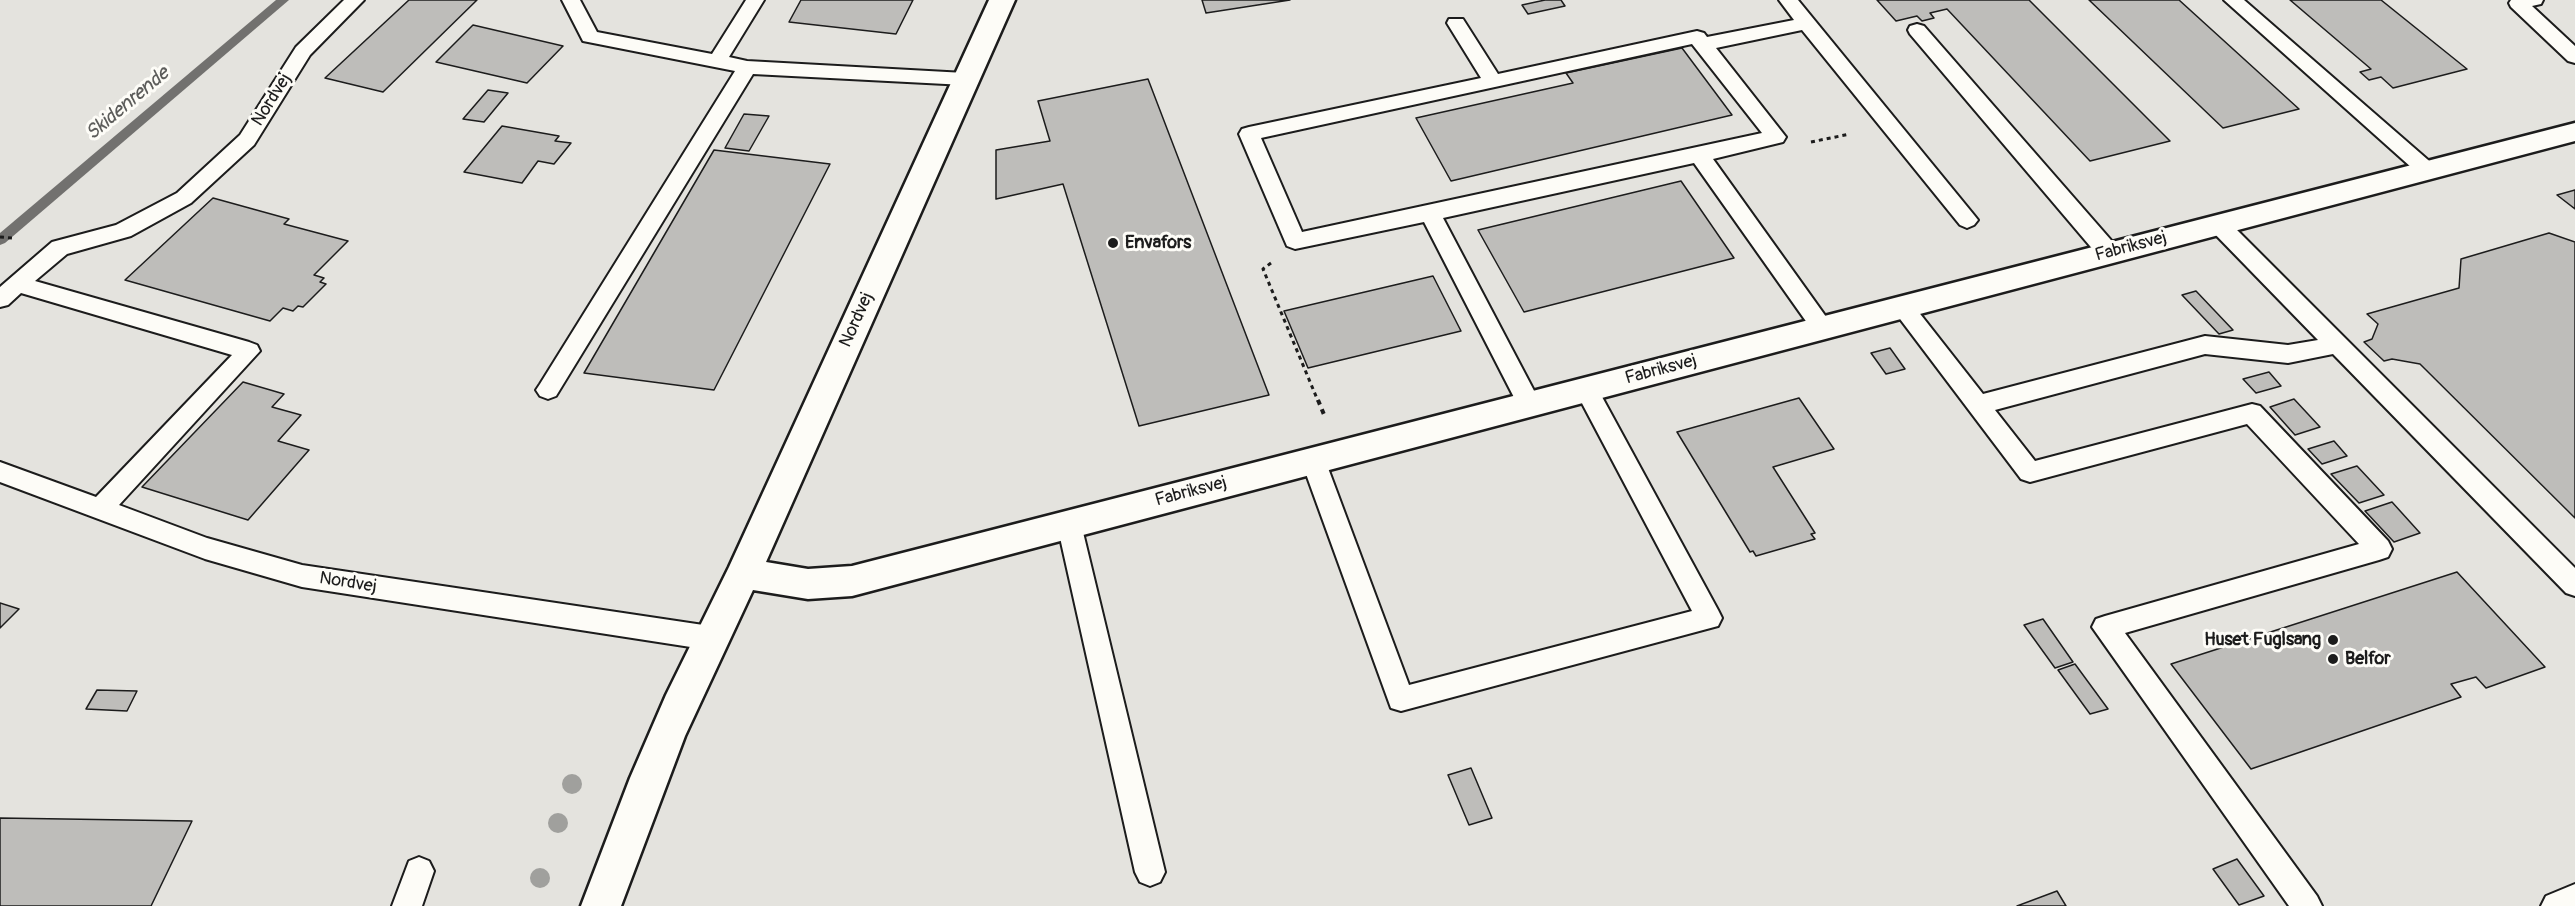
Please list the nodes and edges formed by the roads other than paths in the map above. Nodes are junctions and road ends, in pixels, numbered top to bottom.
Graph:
1 (355, 0) edge
2 (572, 0) edge
3 (755, 0) edge
4 (1002, 0) edge
5 (1788, 0) edge
6 (2233, 0) edge
7 (2534, 0) edge
8 (1456, 23) dead end
9 (1806, 23) junction
10 (1917, 30) dead end
11 (1703, 44) junction
12 (2575, 57) edge
13 (717, 61) junction
14 (747, 67) junction
15 (964, 79) junction
16 (1493, 82) junction
17 (2575, 132) edge
18 (1699, 155) junction
19 (2428, 171) junction
20 (1430, 213) junction
21 (1967, 220) dead end
22 (2219, 225) junction
23 (2109, 253) junction
24 (17, 284) junction
25 (0, 299) edge
26 (1902, 307) junction
27 (1823, 328) junction
28 (2337, 345) junction
29 (548, 390) dead end
30 (1587, 390) junction
31 (1529, 404) junction
32 (1978, 405) junction
33 (1327, 457) junction
34 (0, 471) edge
35 (100, 508) junction
36 (1069, 524) junction
37 (744, 573) junction
38 (2575, 585) edge
39 (710, 638) junction
40 (419, 871) dead end
41 (1150, 872) dead end
42 (2575, 899) edge
43 (406, 906) edge
44 (601, 906) edge
45 (2307, 906) edge
46 (2556, 906) edge

1 - 24 lane, Nordvej
2 - 13 lane
3 - 13 lane
4 - 15 street, Nordvej
5 - 9 lane
6 - 19 lane
7 - 12 lane
8 - 16 lane
9 - 11 lane
9 - 21 lane
10 - 23 lane
11 - 16 lane
11 - 18 lane
13 - 14 lane
14 - 15 lane
14 - 29 lane
15 - 37 street, Nordvej
16 - 20 lane
17 - 19 street, Fabriksvej
18 - 20 lane
18 - 27 lane
19 - 22 street, Fabriksvej
20 - 31 lane
22 - 23 street, Fabriksvej
22 - 28 lane
23 - 26 street, Fabriksvej
24 - 25 lane, Nordvej
24 - 35 lane
26 - 27 street, Fabriksvej
26 - 32 lane
27 - 30 street, Fabriksvej
28 - 32 lane
28 - 38 lane
30 - 31 street, Fabriksvej
30 - 33 lane
31 - 33 street, Fabriksvej
32 - 45 lane
33 - 36 street, Fabriksvej
34 - 35 lane, Nordvej
35 - 39 lane, Nordvej
36 - 37 street, Fabriksvej
36 - 41 lane
37 - 39 street, Nordvej
39 - 44 street, Nordvej
40 - 43 lane
42 - 46 lane

